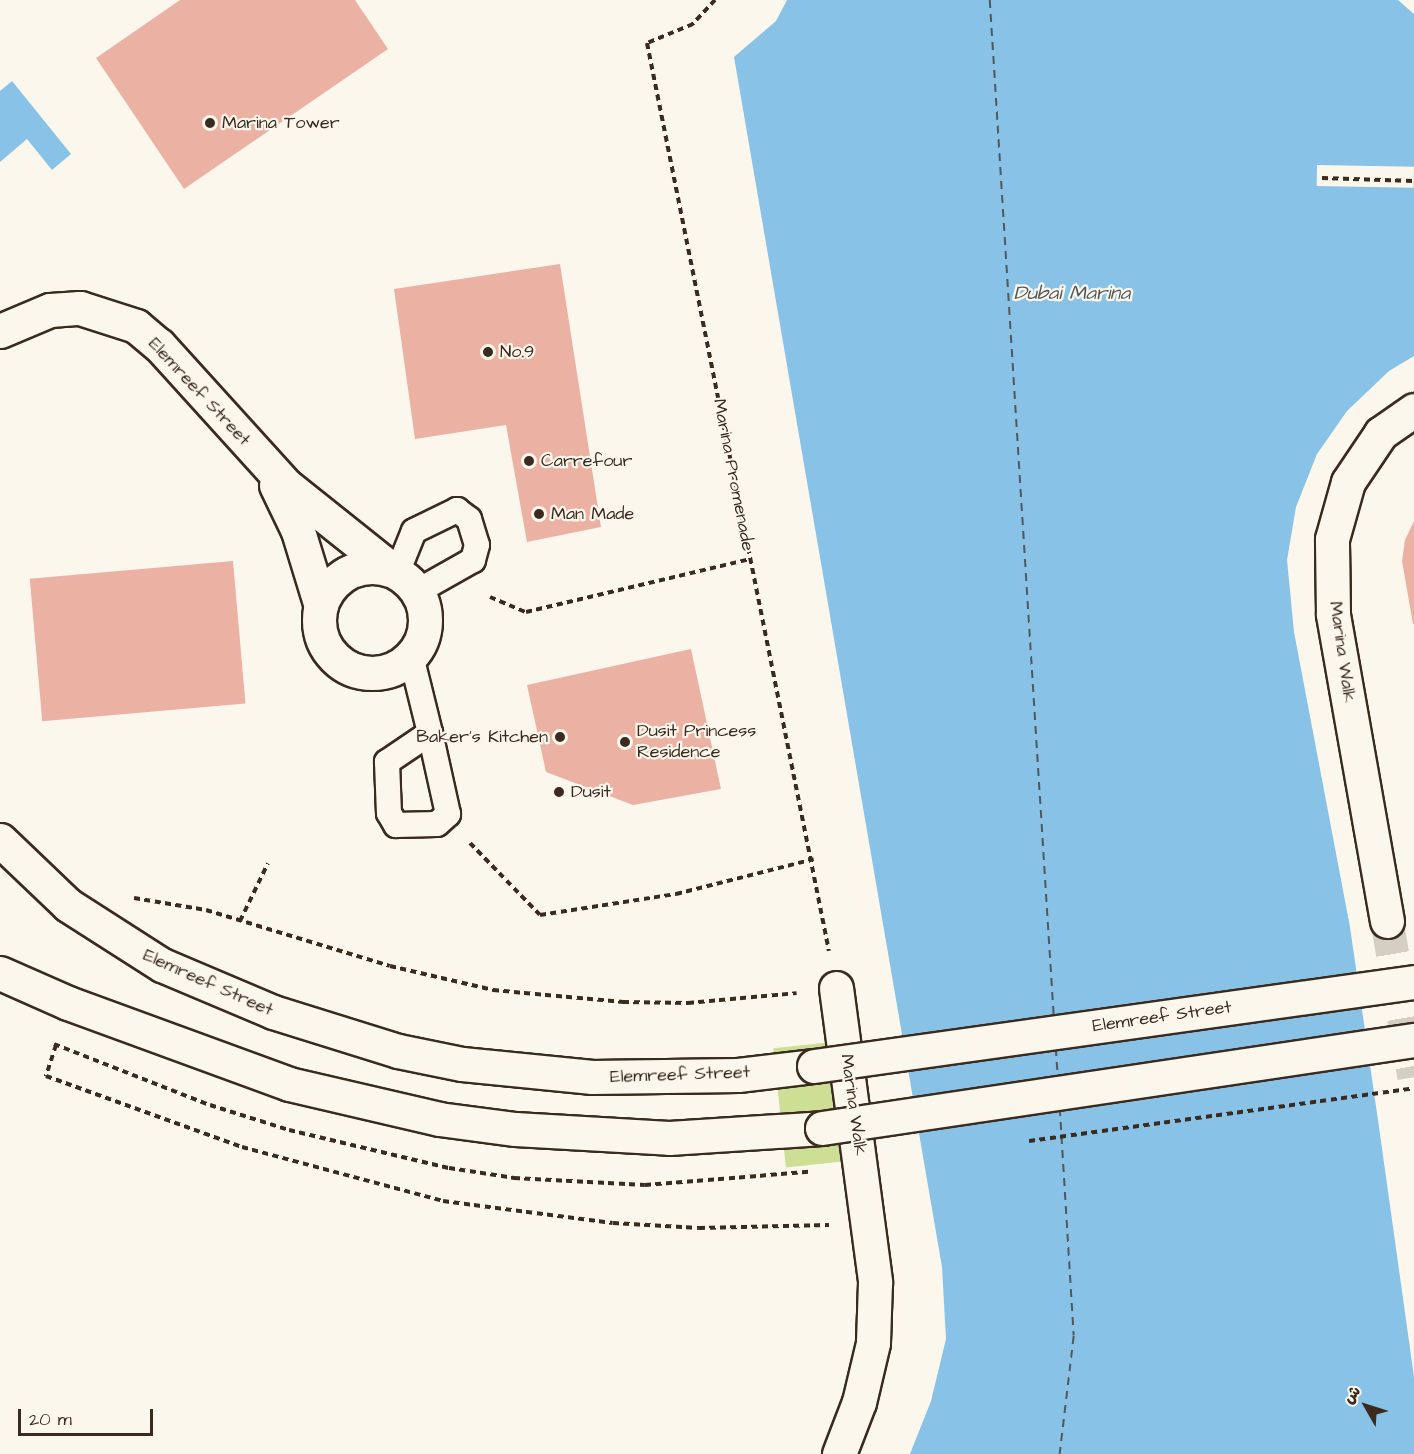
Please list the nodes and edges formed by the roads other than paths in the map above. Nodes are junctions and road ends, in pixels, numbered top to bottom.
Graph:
1 (0, 331) edge
2 (1414, 410) edge
3 (261, 460) junction
4 (402, 578) junction
5 (321, 606) junction
6 (411, 656) junction
7 (430, 733) junction
8 (0, 840) edge
9 (1387, 921) tunnel mouth
10 (0, 973) edge
11 (1414, 982) edge
12 (836, 988) road end
13 (1414, 1040) edge
14 (839, 1454) edge

1 - 3 street, Elemreef Street
2 - 9 street, Marina Walk
3 - 4 street, Elemreef Street
3 - 5 street, Elemreef Street
4 - 5 street
4 - 6 street
5 - 6 street
6 - 7 lane
7 - 7 lane
8 - 11 street, Elemreef Street, bridge
10 - 13 street, bridge
12 - 14 street, Marina Walk

